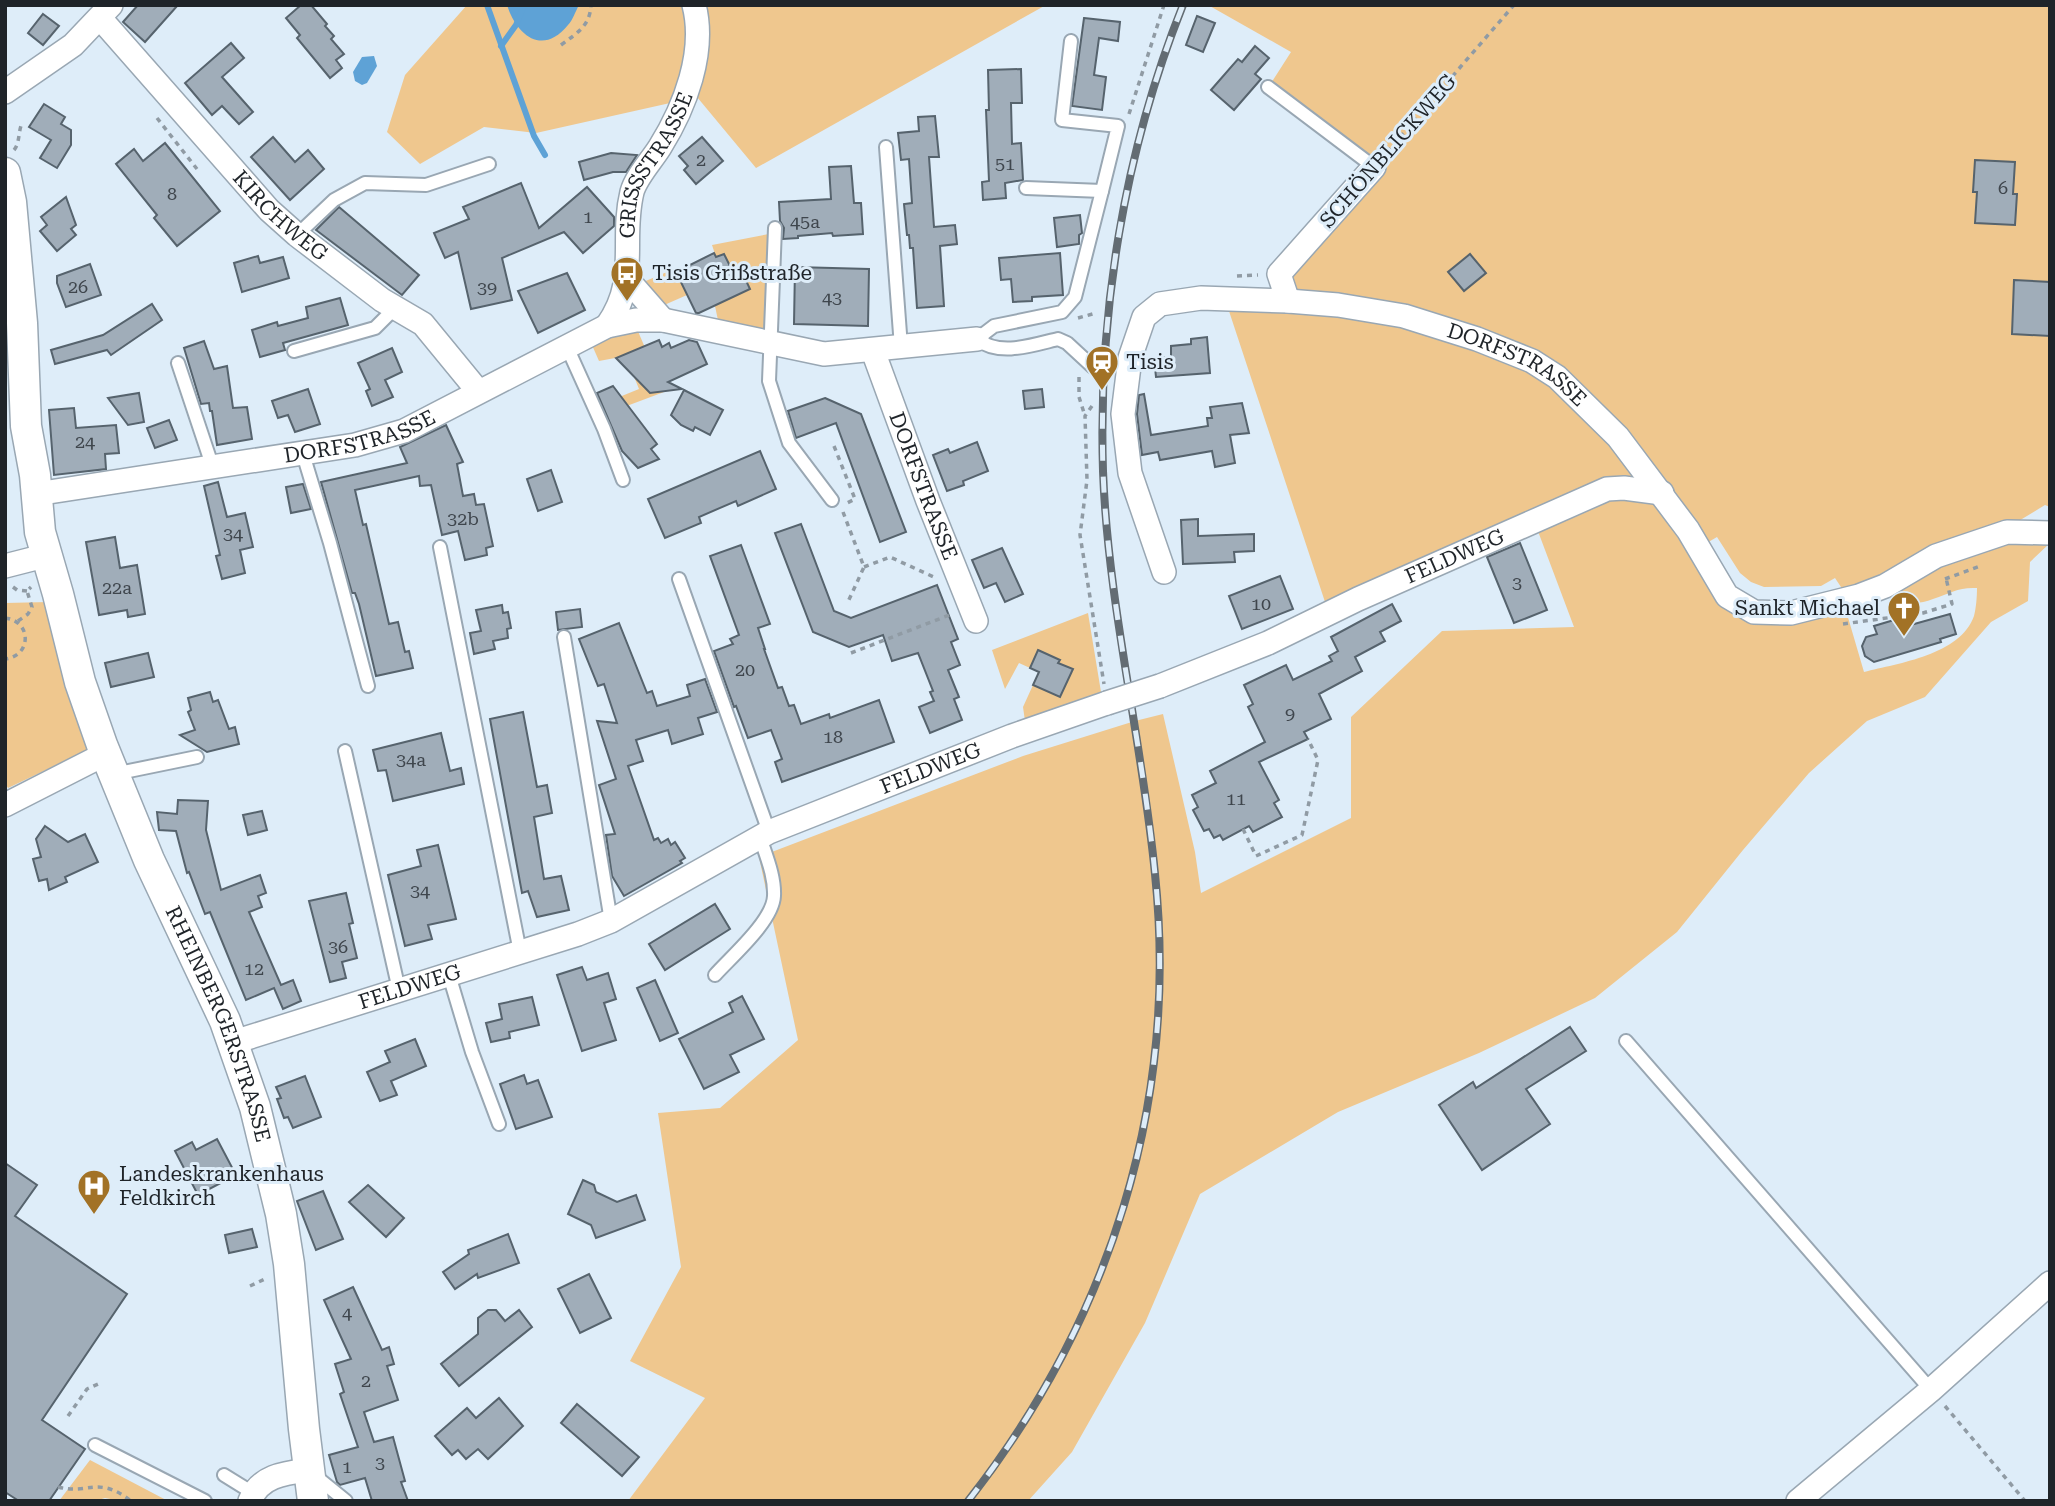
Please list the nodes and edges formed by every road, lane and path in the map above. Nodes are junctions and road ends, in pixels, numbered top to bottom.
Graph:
1 (591, 5) edge
2 (694, 5) edge
3 (1164, 5) edge
4 (1514, 5) edge
5 (105, 12) edge
6 (1071, 41) dead end
7 (561, 46) dead end
8 (1268, 87) dead end
9 (5, 92) edge
10 (157, 118) dead end
11 (22, 123) dead end
12 (1118, 126) junction
13 (886, 147) dead end
14 (7, 163) edge
15 (489, 164) dead end
16 (1374, 167) junction
17 (197, 169) dead end
18 (1026, 188) dead end
19 (1102, 191) junction
20 (775, 228) dead end
21 (297, 235) junction
22 (628, 281) junction
23 (1288, 301) junction
24 (395, 308) junction
25 (663, 320) junction
26 (607, 326) junction
27 (977, 340) junction
28 (771, 344) junction
29 (901, 347) junction
30 (567, 348) junction
31 (294, 351) dead end
32 (873, 351) junction
33 (1079, 356) junction
34 (178, 363) dead end
35 (1093, 367) dead end
36 (478, 391) junction
37 (1092, 406) dead end
38 (1085, 416) junction
39 (834, 446) dead end
40 (1632, 453) junction
41 (303, 454) junction
42 (213, 468) junction
43 (623, 481) dead end
44 (1624, 488) junction
45 (1662, 493) junction
46 (36, 494) junction
47 (832, 500) dead end
48 (2045, 533) edge
49 (440, 547) dead end
50 (48, 555) junction
51 (5, 566) edge
52 (864, 567) junction
53 (1164, 572) dead end
54 (679, 579) dead end
55 (943, 582) dead end
56 (29, 598) dead end
57 (950, 603) dead end
58 (847, 604) dead end
59 (5, 618) edge
60 (18, 621) junction
61 (976, 621) dead end
62 (564, 638) dead end
63 (850, 653) dead end
64 (5, 659) edge
65 (1103, 679) dead end
66 (368, 686) dead end
67 (1308, 738) dead end
68 (345, 751) dead end
69 (197, 757) dead end
70 (109, 764) junction
71 (5, 805) edge
72 (1243, 829) dead end
73 (764, 834) junction
74 (611, 921) junction
75 (520, 952) junction
76 (449, 975) junction
77 (715, 975) dead end
78 (399, 990) junction
79 (1626, 1041) dead end
80 (234, 1042) junction
81 (499, 1124) dead end
82 (2050, 1283) edge
83 (97, 1384) dead end
84 (1931, 1390) junction
85 (68, 1416) dead end
86 (95, 1445) dead end
87 (308, 1470) junction
88 (224, 1475) dead end
89 (58, 1487) dead end
90 (251, 1497) edge
91 (131, 1501) edge
92 (205, 1501) edge
93 (313, 1501) edge
94 (346, 1501) edge
95 (1798, 1501) edge
96 (2025, 1501) edge

1 - 7 path
2 - 22 street, GRISSSTRASSE
3 - 12 path
4 - 16 path, SCHÖNBLICKWEG
5 - 9 street
5 - 21 street, KIRCHWEG
6 - 12 lane
8 - 16 lane
10 - 17 path
11 - 14 path
12 - 19 lane
13 - 29 lane
14 - 46 street, RHEINBERGERSTRASSE
15 - 21 lane
16 - 23 street, SCHÖNBLICKWEG
18 - 19 lane
19 - 27 lane
20 - 28 lane
21 - 24 street, KIRCHWEG
22 - 25 street
22 - 26 street, GRISSSTRASSE
23 - 40 street, DORFSTRASSE
23 - 53 street, DORFSTRASSE
24 - 31 lane
24 - 36 street, KIRCHWEG
25 - 26 street, DORFSTRASSE
25 - 28 street, DORFSTRASSE
26 - 30 street, DORFSTRASSE
27 - 29 street, DORFSTRASSE
27 - 33 lane
28 - 32 street, DORFSTRASSE
28 - 47 lane
29 - 32 street, DORFSTRASSE
30 - 36 street, DORFSTRASSE
30 - 43 lane
32 - 61 street, DORFSTRASSE
33 - 35 lane
33 - 38 path
34 - 42 lane
36 - 41 street, DORFSTRASSE
37 - 38 path
38 - 65 path
39 - 52 path
40 - 44 street
40 - 45 street, DORFSTRASSE
41 - 42 street, DORFSTRASSE
41 - 66 lane
42 - 46 street, DORFSTRASSE
44 - 45 street, FELDWEG
44 - 73 street, FELDWEG, bridge
45 - 48 street, DORFSTRASSE
46 - 50 street, RHEINBERGERSTRASSE
49 - 75 lane
50 - 51 street
50 - 70 street, RHEINBERGERSTRASSE
52 - 55 path
52 - 58 path
54 - 73 lane
56 - 60 path
57 - 63 path
59 - 60 path
60 - 64 path
62 - 74 lane
67 - 72 path
68 - 78 lane
69 - 70 lane
70 - 71 street
70 - 80 street, RHEINBERGERSTRASSE
73 - 74 street, FELDWEG
73 - 77 lane
74 - 75 street, FELDWEG
75 - 76 street, FELDWEG
76 - 78 street, FELDWEG
76 - 81 lane
78 - 80 street, FELDWEG
79 - 84 lane
80 - 87 street, RHEINBERGERSTRASSE
82 - 84 street
83 - 85 path
84 - 95 street
84 - 96 path
86 - 92 lane
87 - 90 street
87 - 93 street, RHEINBERGERSTRASSE
87 - 94 lane
88 - 90 lane
89 - 91 path

